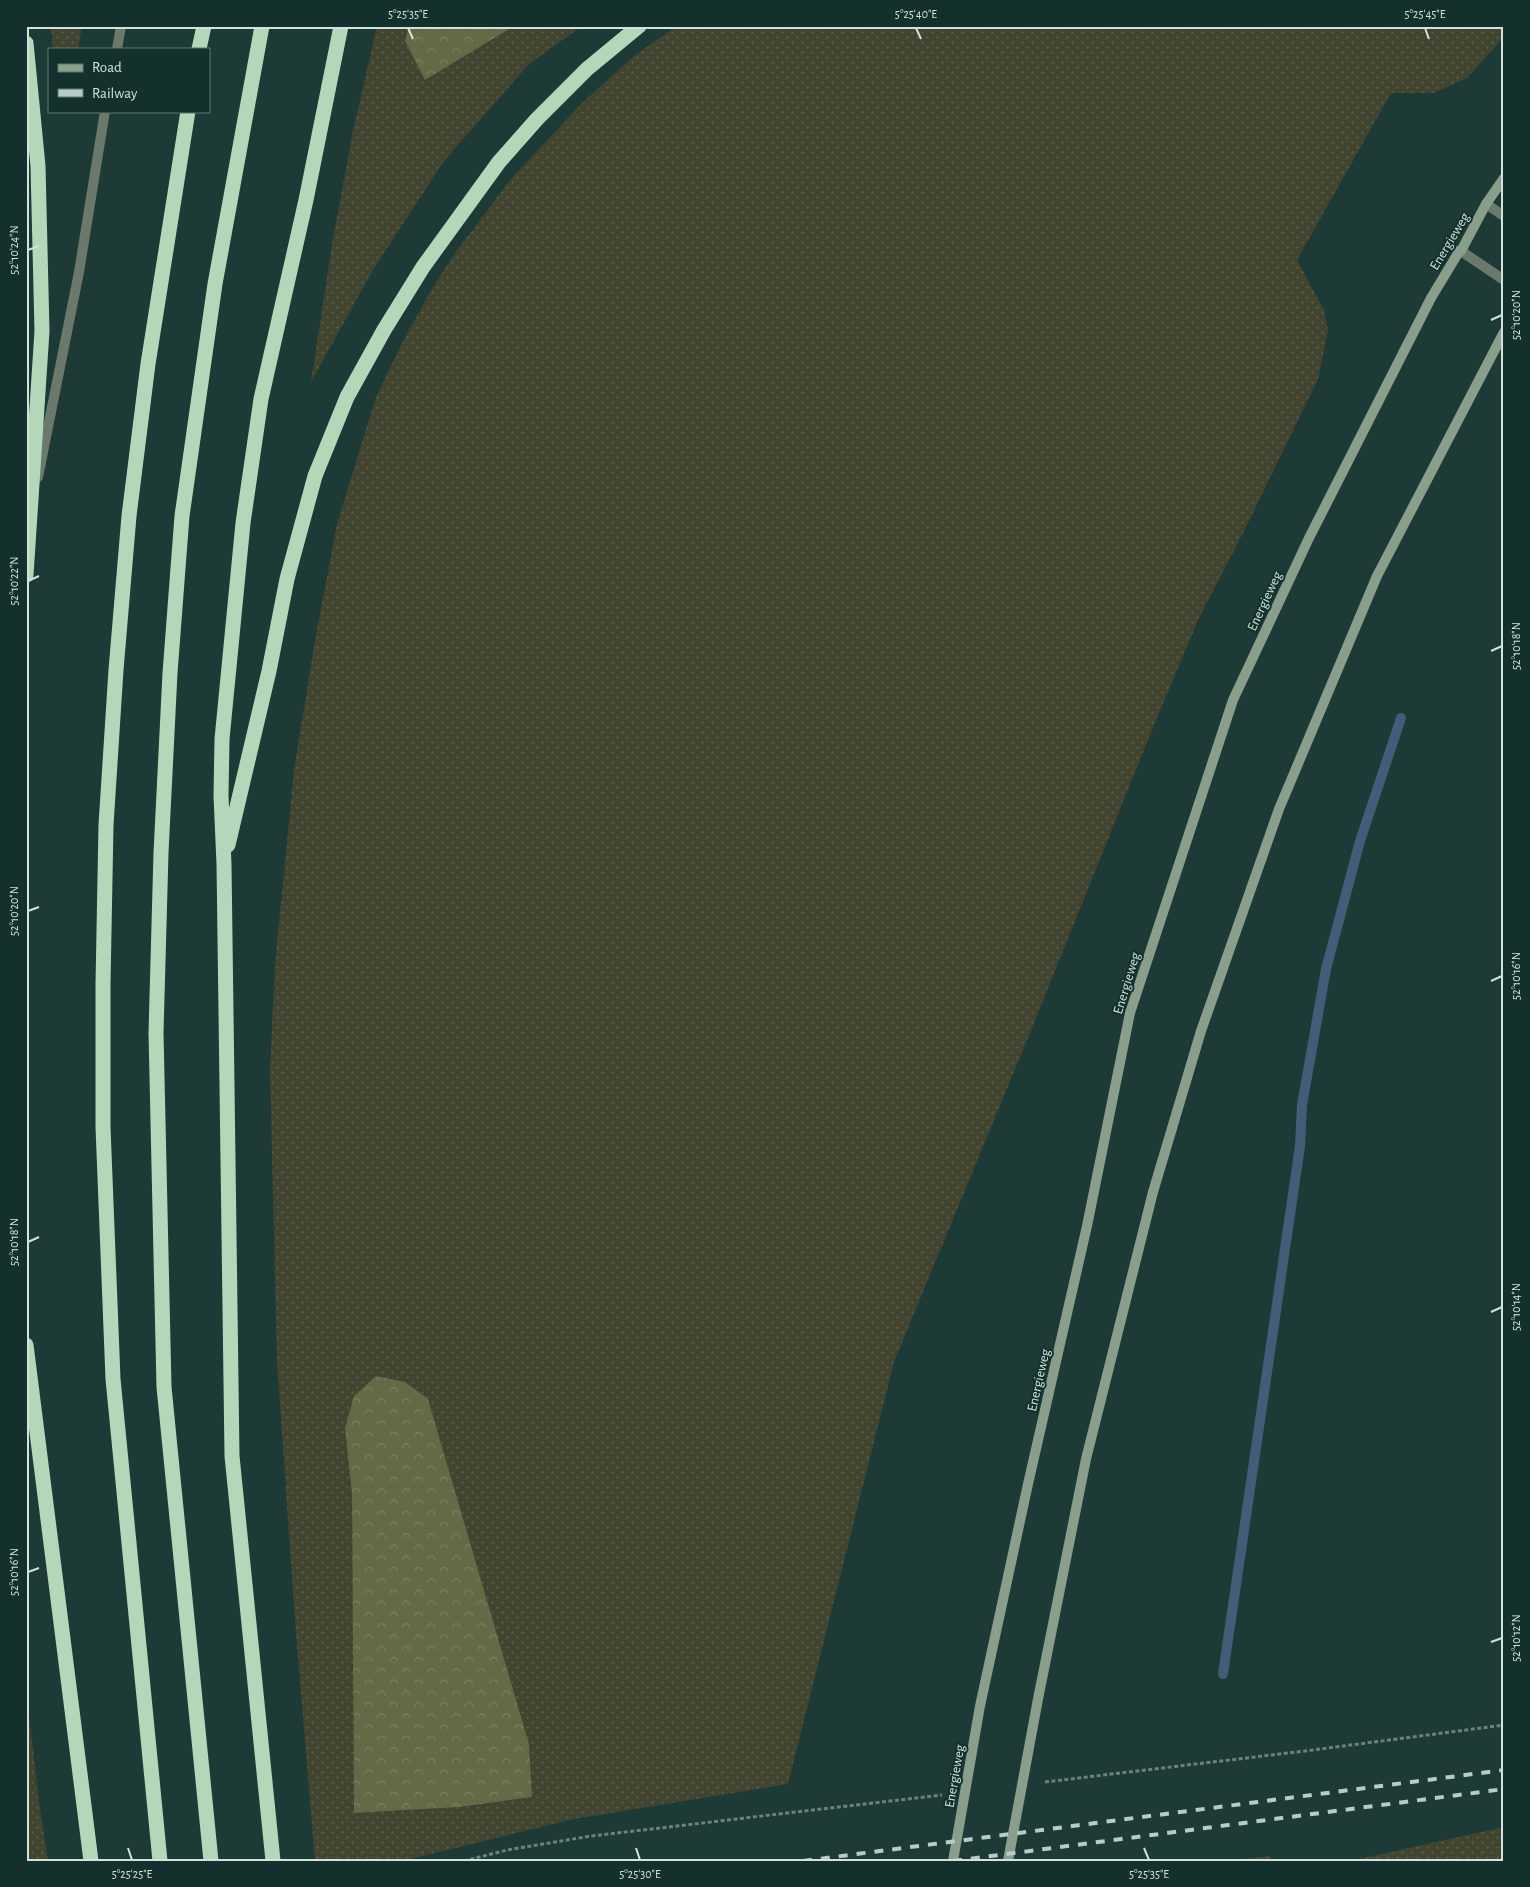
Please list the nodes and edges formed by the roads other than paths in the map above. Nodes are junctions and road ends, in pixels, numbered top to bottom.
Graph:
1 (121, 26) edge
2 (196, 26) edge
3 (204, 26) edge
4 (262, 26) edge
5 (341, 26) edge
6 (639, 26) edge
7 (26, 43) edge
8 (117, 48) edge
9 (197, 48) edge
10 (197, 48) edge
11 (105, 112) edge
12 (188, 112) edge
13 (1504, 178) edge
14 (1486, 204) junction
15 (1504, 216) edge
16 (1461, 251) junction
17 (1504, 280) edge
18 (1504, 332) edge
19 (30, 520) junction
20 (26, 575) edge
21 (224, 864) junction
22 (26, 1345) edge
23 (91, 1861) edge
24 (160, 1861) edge
25 (211, 1861) edge
26 (273, 1861) edge
27 (953, 1861) edge
28 (1008, 1861) edge

1 - 8 street
2 - 9 highway
3 - 10 highway
4 - 25 highway
5 - 21 highway
6 - 21 highway
7 - 19 highway
11 - 19 street
12 - 24 highway
13 - 14 main road, Energieweg
14 - 15 street
14 - 16 main road, Energieweg
16 - 17 street
16 - 27 main road, Energieweg
18 - 28 main road
19 - 20 highway
21 - 26 highway
22 - 23 highway

